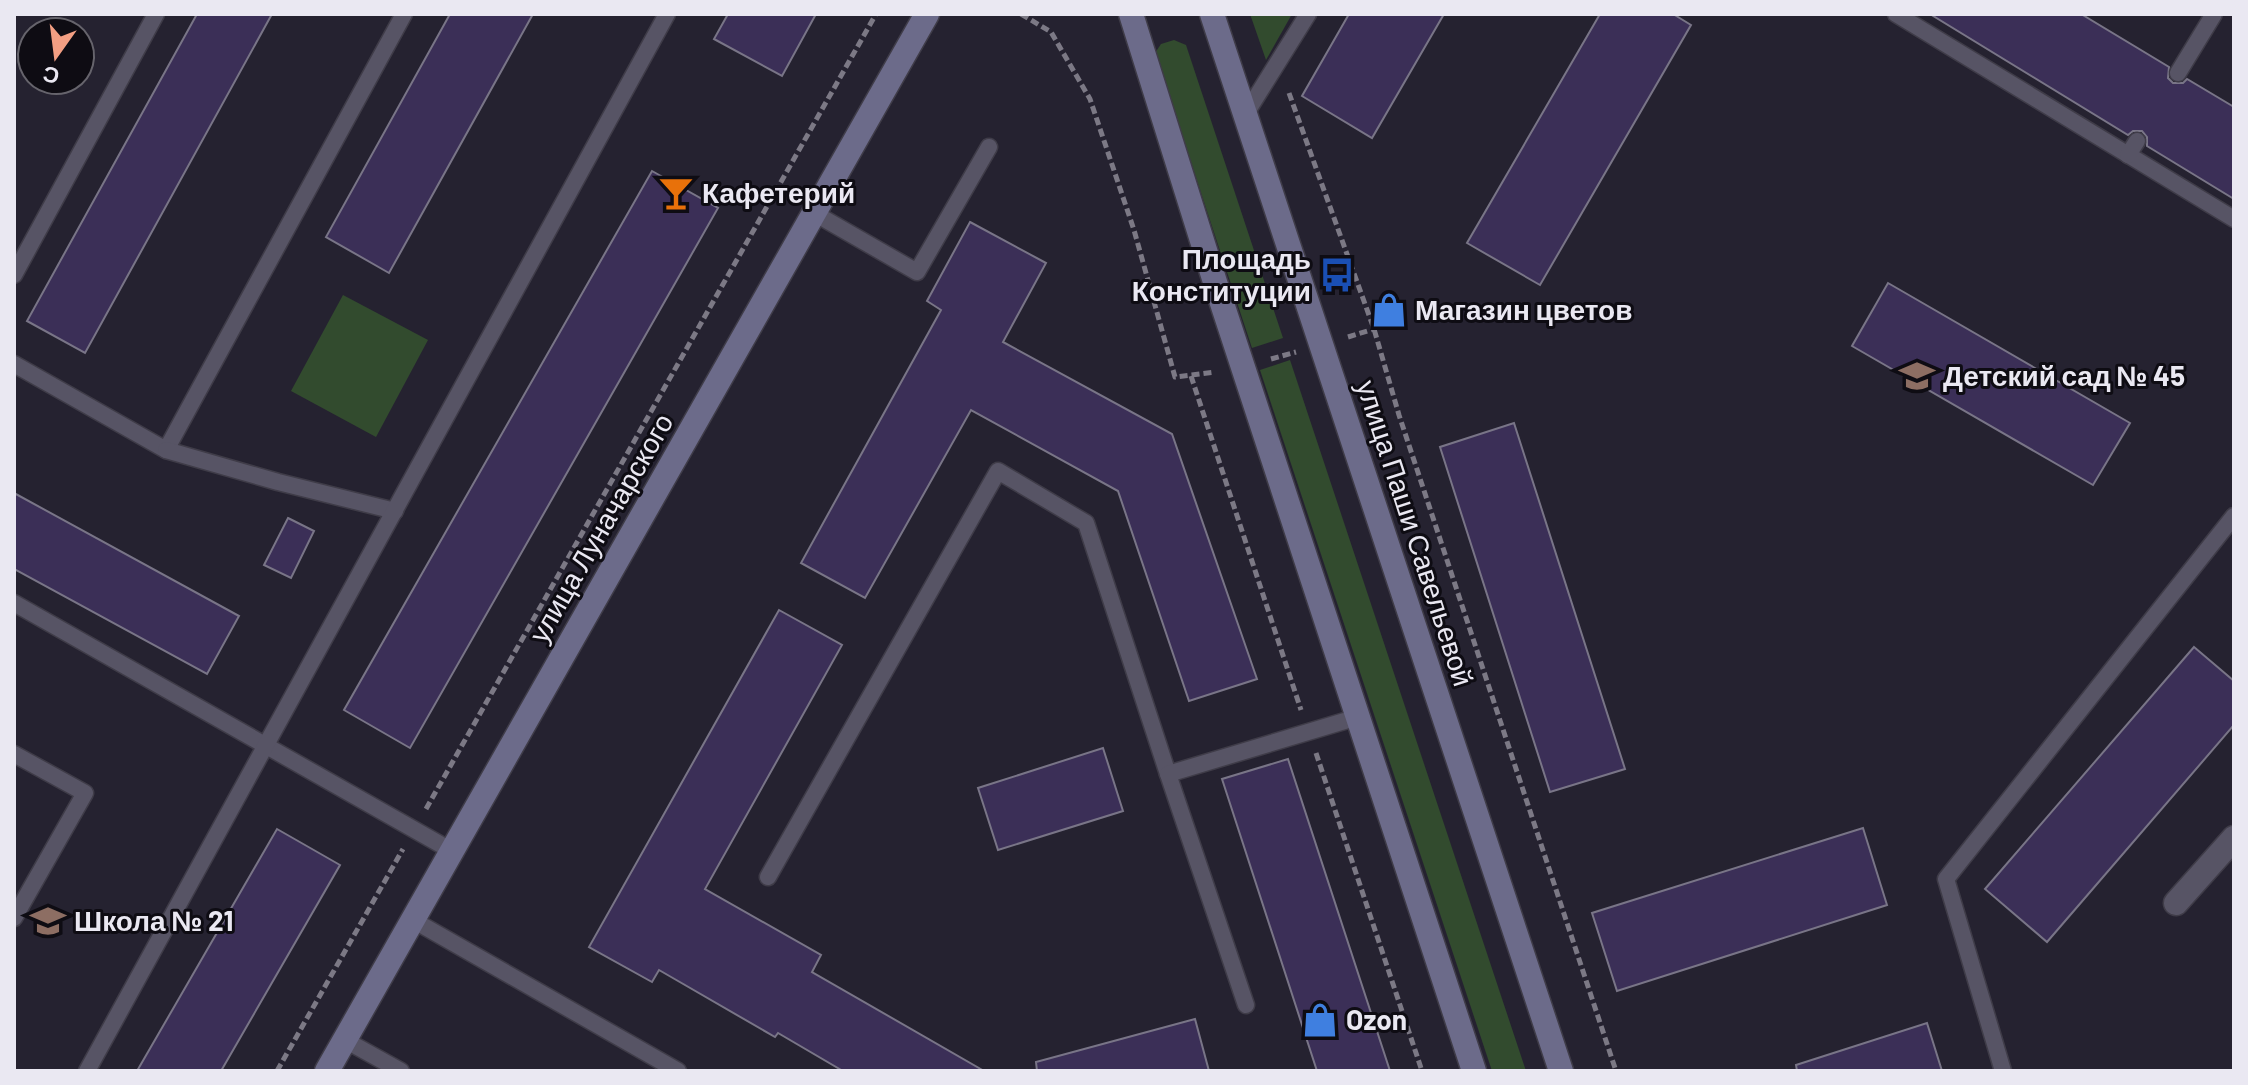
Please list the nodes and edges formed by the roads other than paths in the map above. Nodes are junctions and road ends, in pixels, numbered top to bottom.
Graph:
1 (156, 14) edge
2 (404, 14) edge
3 (667, 14) edge
4 (927, 14) edge
5 (1131, 14) edge
6 (1212, 14) edge
7 (1308, 14) edge
8 (1896, 14) edge
9 (2214, 14) edge
10 (2178, 73) dead end
11 (1245, 115) junction
12 (989, 147) dead end
13 (814, 213) junction
14 (2234, 219) edge
15 (14, 275) edge
16 (14, 364) edge
17 (166, 450) junction
18 (395, 511) junction
19 (2234, 516) edge
20 (14, 603) edge
21 (1358, 717) junction
22 (266, 746) junction
23 (14, 754) edge
24 (1168, 774) junction
25 (2234, 838) edge
26 (452, 851) junction
27 (768, 877) dead end
28 (2176, 903) dead end
29 (14, 918) edge
30 (413, 920) junction
31 (1246, 1005) dead end
32 (345, 1040) junction
33 (87, 1071) edge
34 (327, 1071) edge
35 (401, 1071) edge
36 (678, 1071) edge
37 (1474, 1071) edge
38 (1561, 1071) edge
39 (2003, 1071) edge

1 - 15 lane
2 - 17 lane
3 - 18 lane
4 - 13 main road, улица Луначарского
5 - 21 main road
6 - 11 main road, улица Паши Савельевой
7 - 11 lane
8 - 14 lane
9 - 10 lane
11 - 38 main road, улица Паши Савельевой
12 - 13 lane
13 - 26 main road, улица Луначарского
16 - 17 lane
17 - 18 lane
18 - 22 lane
19 - 39 lane
20 - 22 lane
21 - 24 lane
21 - 37 main road
22 - 26 lane
22 - 33 lane
23 - 29 lane
24 - 27 lane
24 - 31 lane
25 - 28 street
26 - 30 main road, улица Луначарского
30 - 32 main road, улица Луначарского
30 - 36 lane
32 - 34 main road, улица Луначарского
32 - 35 lane

